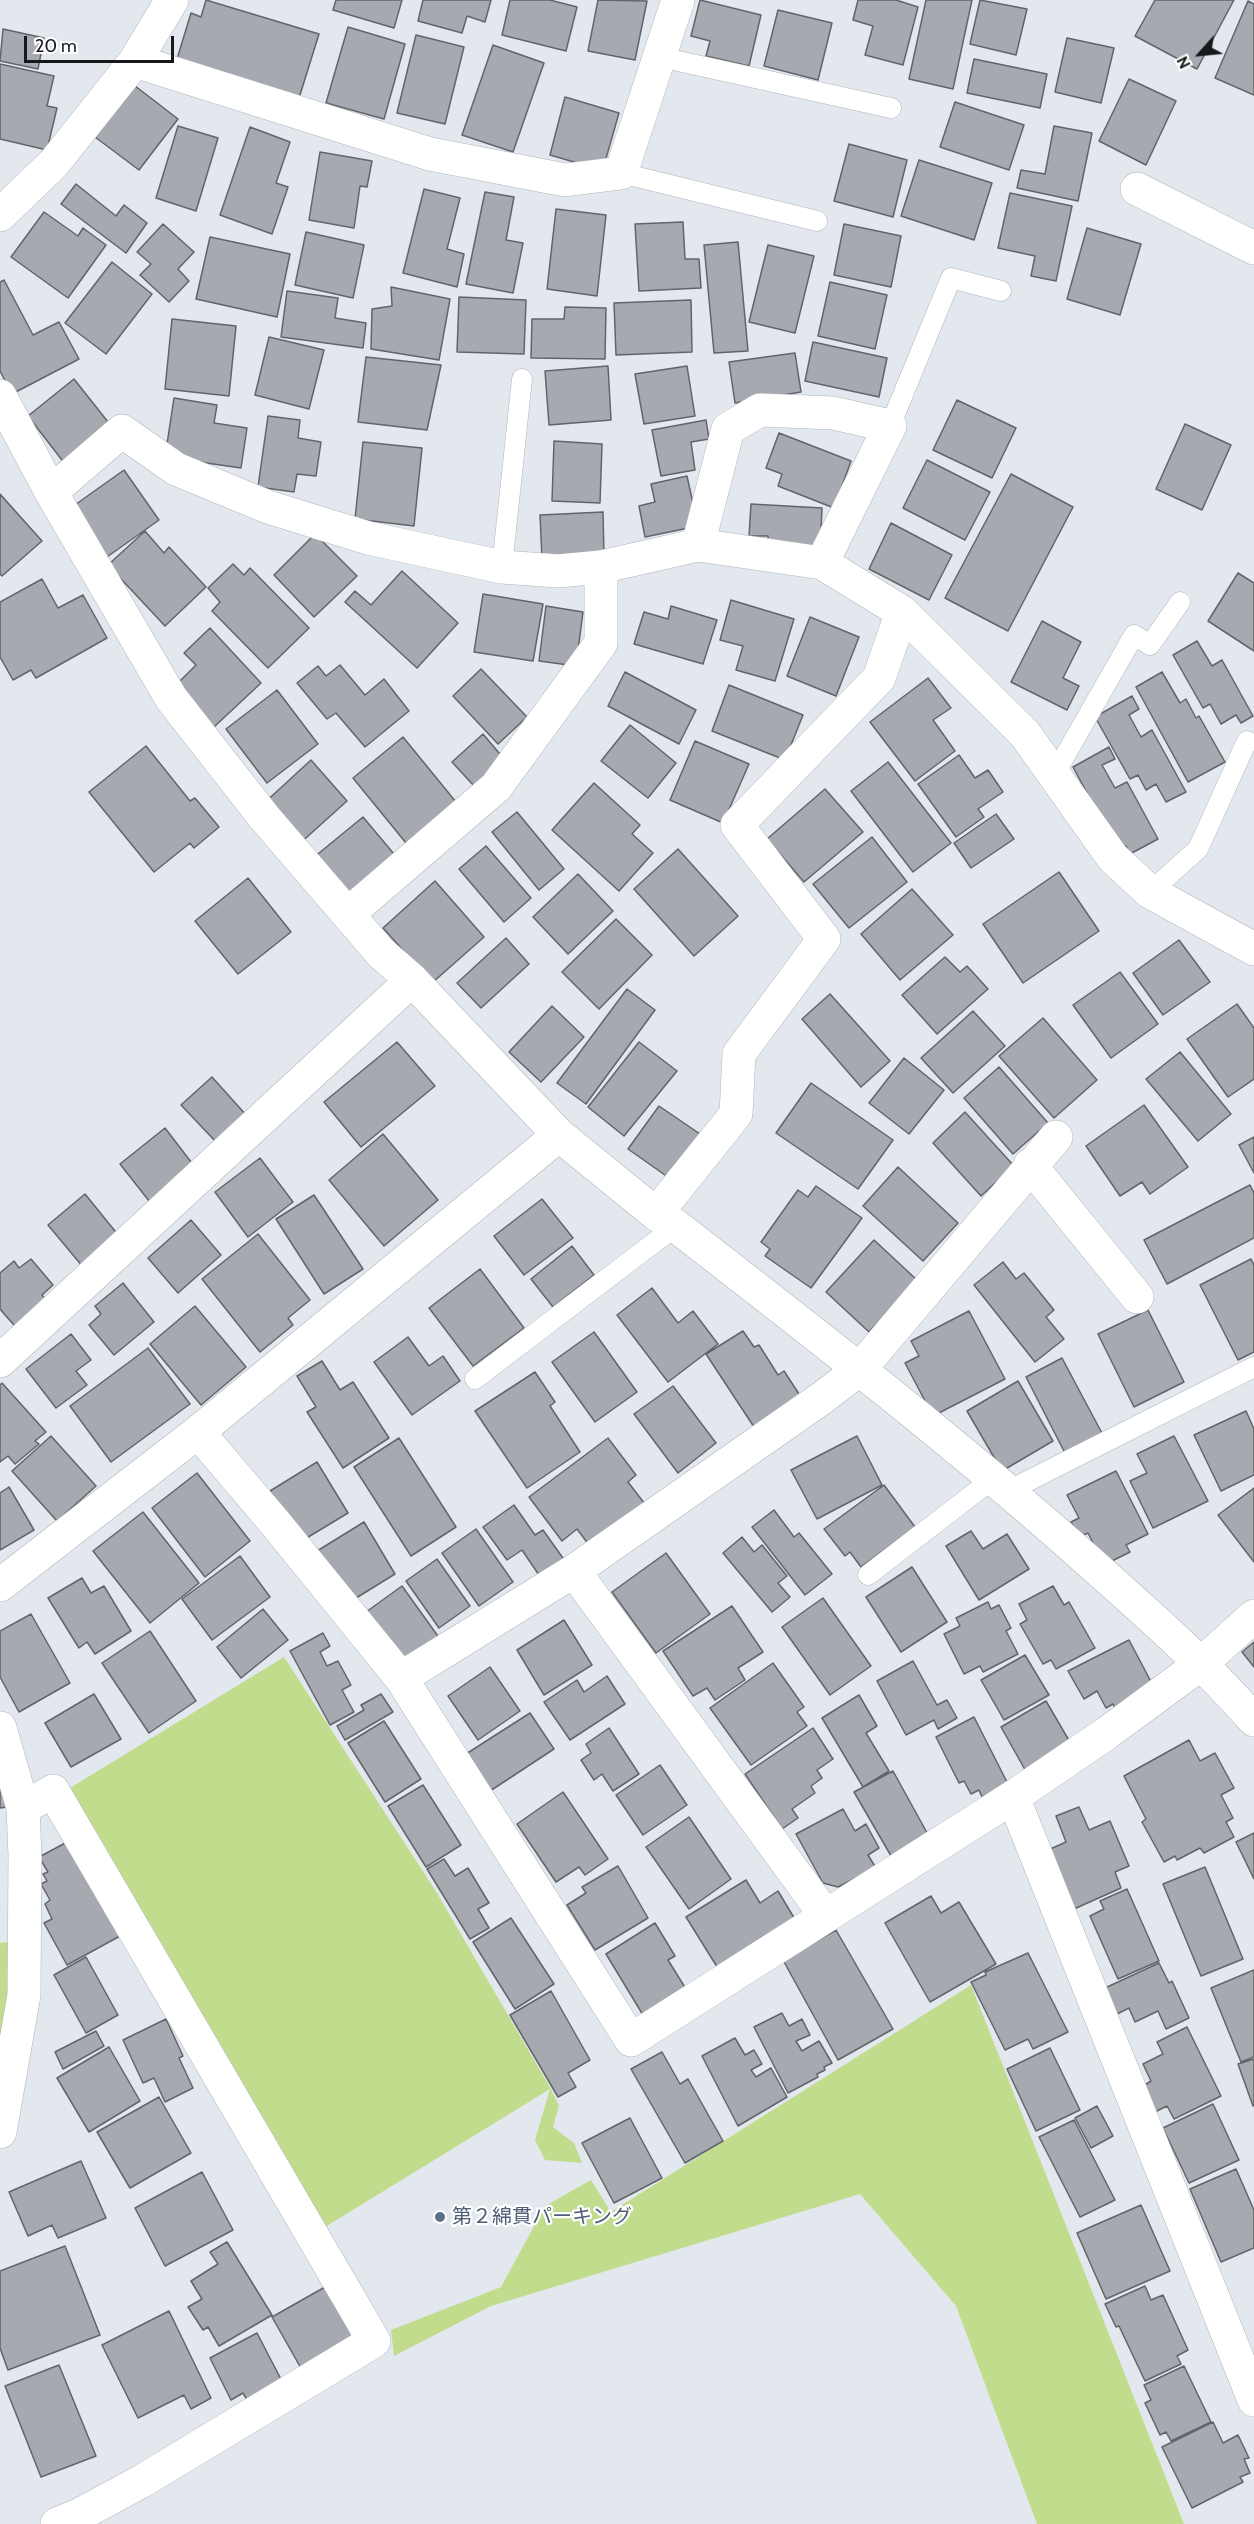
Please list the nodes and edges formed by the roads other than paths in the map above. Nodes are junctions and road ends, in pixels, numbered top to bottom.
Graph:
1 (172, 0) edge
2 (678, 0) edge
3 (660, 57) junction
4 (135, 62) junction
5 (891, 108) dead end
6 (621, 173) junction
7 (1137, 189) dead end
8 (0, 215) edge
9 (817, 221) dead end
10 (1254, 248) edge
11 (1001, 291) dead end
12 (522, 379) dead end
13 (0, 396) edge
14 (890, 426) junction
15 (51, 492) junction
16 (698, 545) junction
17 (822, 563) junction
18 (502, 567) junction
19 (601, 567) junction
20 (1180, 602) dead end
21 (902, 612) junction
22 (1247, 741) dead end
23 (1054, 775) junction
24 (1150, 891) junction
25 (348, 914) junction
26 (1254, 949) edge
27 (412, 980) junction
28 (559, 1135) junction
29 (1056, 1137) dead end
30 (1030, 1165) junction
31 (666, 1220) junction
32 (1137, 1297) dead end
33 (0, 1361) edge
34 (1254, 1367) edge
35 (860, 1369) junction
36 (475, 1379) dead end
37 (198, 1432) junction
38 (1002, 1484) junction
39 (574, 1571) junction
40 (868, 1575) dead end
41 (0, 1585) edge
42 (1254, 1616) edge
43 (1202, 1663) junction
44 (400, 1678) junction
45 (1254, 1720) edge
46 (0, 1728) edge
47 (1013, 1797) junction
48 (23, 1808) junction
49 (826, 1916) junction
50 (0, 2132) edge
51 (1254, 2400) edge
52 (57, 2524) edge

1 - 4 street
2 - 3 street
3 - 5 lane
3 - 6 street
4 - 6 street
4 - 8 street
6 - 9 lane
7 - 10 street
11 - 14 lane
12 - 18 lane
13 - 15 street
14 - 16 street
14 - 17 street
15 - 18 street
15 - 25 street
16 - 17 street
16 - 19 street
17 - 21 street
18 - 19 street
19 - 25 street
20 - 23 lane
21 - 23 street
21 - 31 street
22 - 24 lane
23 - 24 street
24 - 26 street
25 - 27 street
27 - 28 street
27 - 33 street
28 - 31 street
28 - 37 street
29 - 30 street
30 - 32 street
30 - 35 street
31 - 35 street
31 - 36 lane
34 - 38 lane
35 - 38 street
35 - 39 street
37 - 41 street
37 - 44 street
38 - 40 lane
38 - 43 street
39 - 44 street
39 - 49 street
42 - 43 street
43 - 45 street
43 - 47 street
44 - 49 street
46 - 48 street
47 - 49 street
47 - 51 street
48 - 50 street
48 - 52 street

